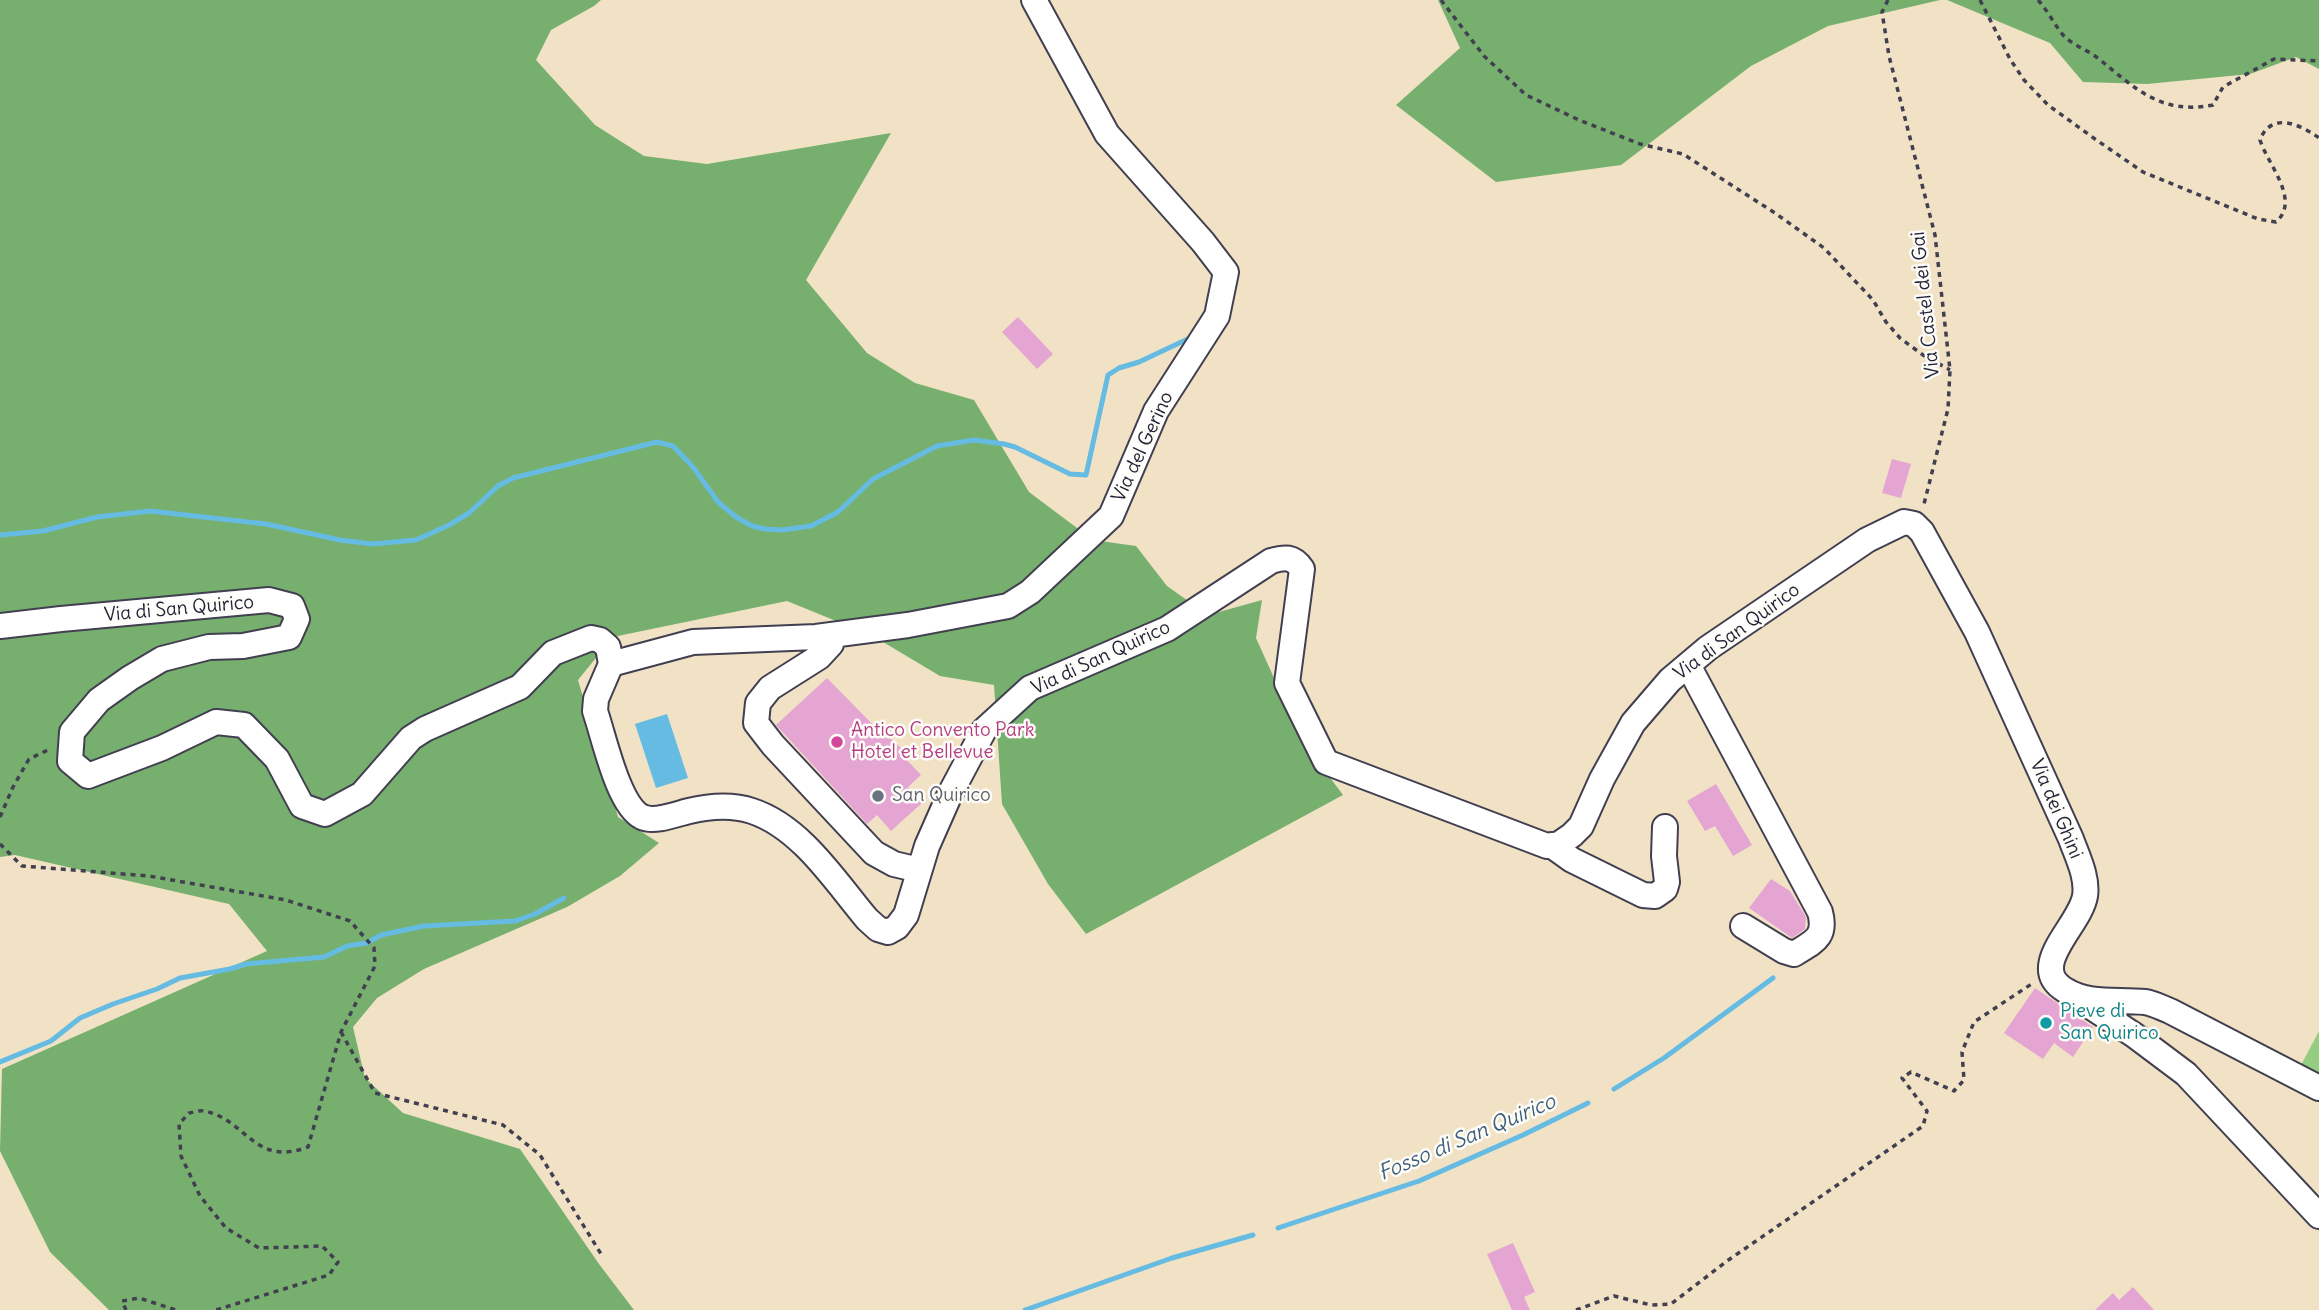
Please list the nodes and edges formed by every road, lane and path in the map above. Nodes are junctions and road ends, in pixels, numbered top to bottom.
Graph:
1 (1034, 0) edge
2 (1441, 0) edge
3 (1888, 0) edge
4 (1980, 0) edge
5 (2038, 0) edge
6 (2319, 61) edge
7 (2319, 138) edge
8 (1950, 370) junction
9 (1918, 528) junction
10 (0, 626) edge
11 (831, 635) junction
12 (611, 664) junction
13 (1688, 665) junction
14 (71, 745) junction
15 (0, 817) edge
16 (1665, 827) dead end
17 (0, 844) edge
18 (1551, 845) junction
19 (919, 870) junction
20 (1744, 926) dead end
21 (2059, 984) junction
22 (341, 1032) junction
23 (2319, 1088) edge
24 (2319, 1216) edge
25 (601, 1254) dead end
26 (126, 1310) edge
27 (176, 1310) edge
28 (216, 1310) edge
29 (1576, 1310) edge

1 - 11 street, Via del Gerino
2 - 8 path
3 - 8 path, Via Castel dei Gai
4 - 7 path
5 - 6 path
8 - 9 path, Via Castel dei Gai
9 - 13 street, Via di San Quirico
9 - 21 street, Via dei Ghini
10 - 14 street, Via di San Quirico
11 - 12 street, Via del Gerino
11 - 19 street
12 - 14 street
12 - 19 street, Via di San Quirico
13 - 18 street, Via di San Quirico
13 - 20 street
14 - 15 path
16 - 18 street
17 - 22 path
18 - 19 street, Via di San Quirico
21 - 23 street
21 - 24 street
21 - 29 path
22 - 25 path
22 - 28 path
26 - 27 path

